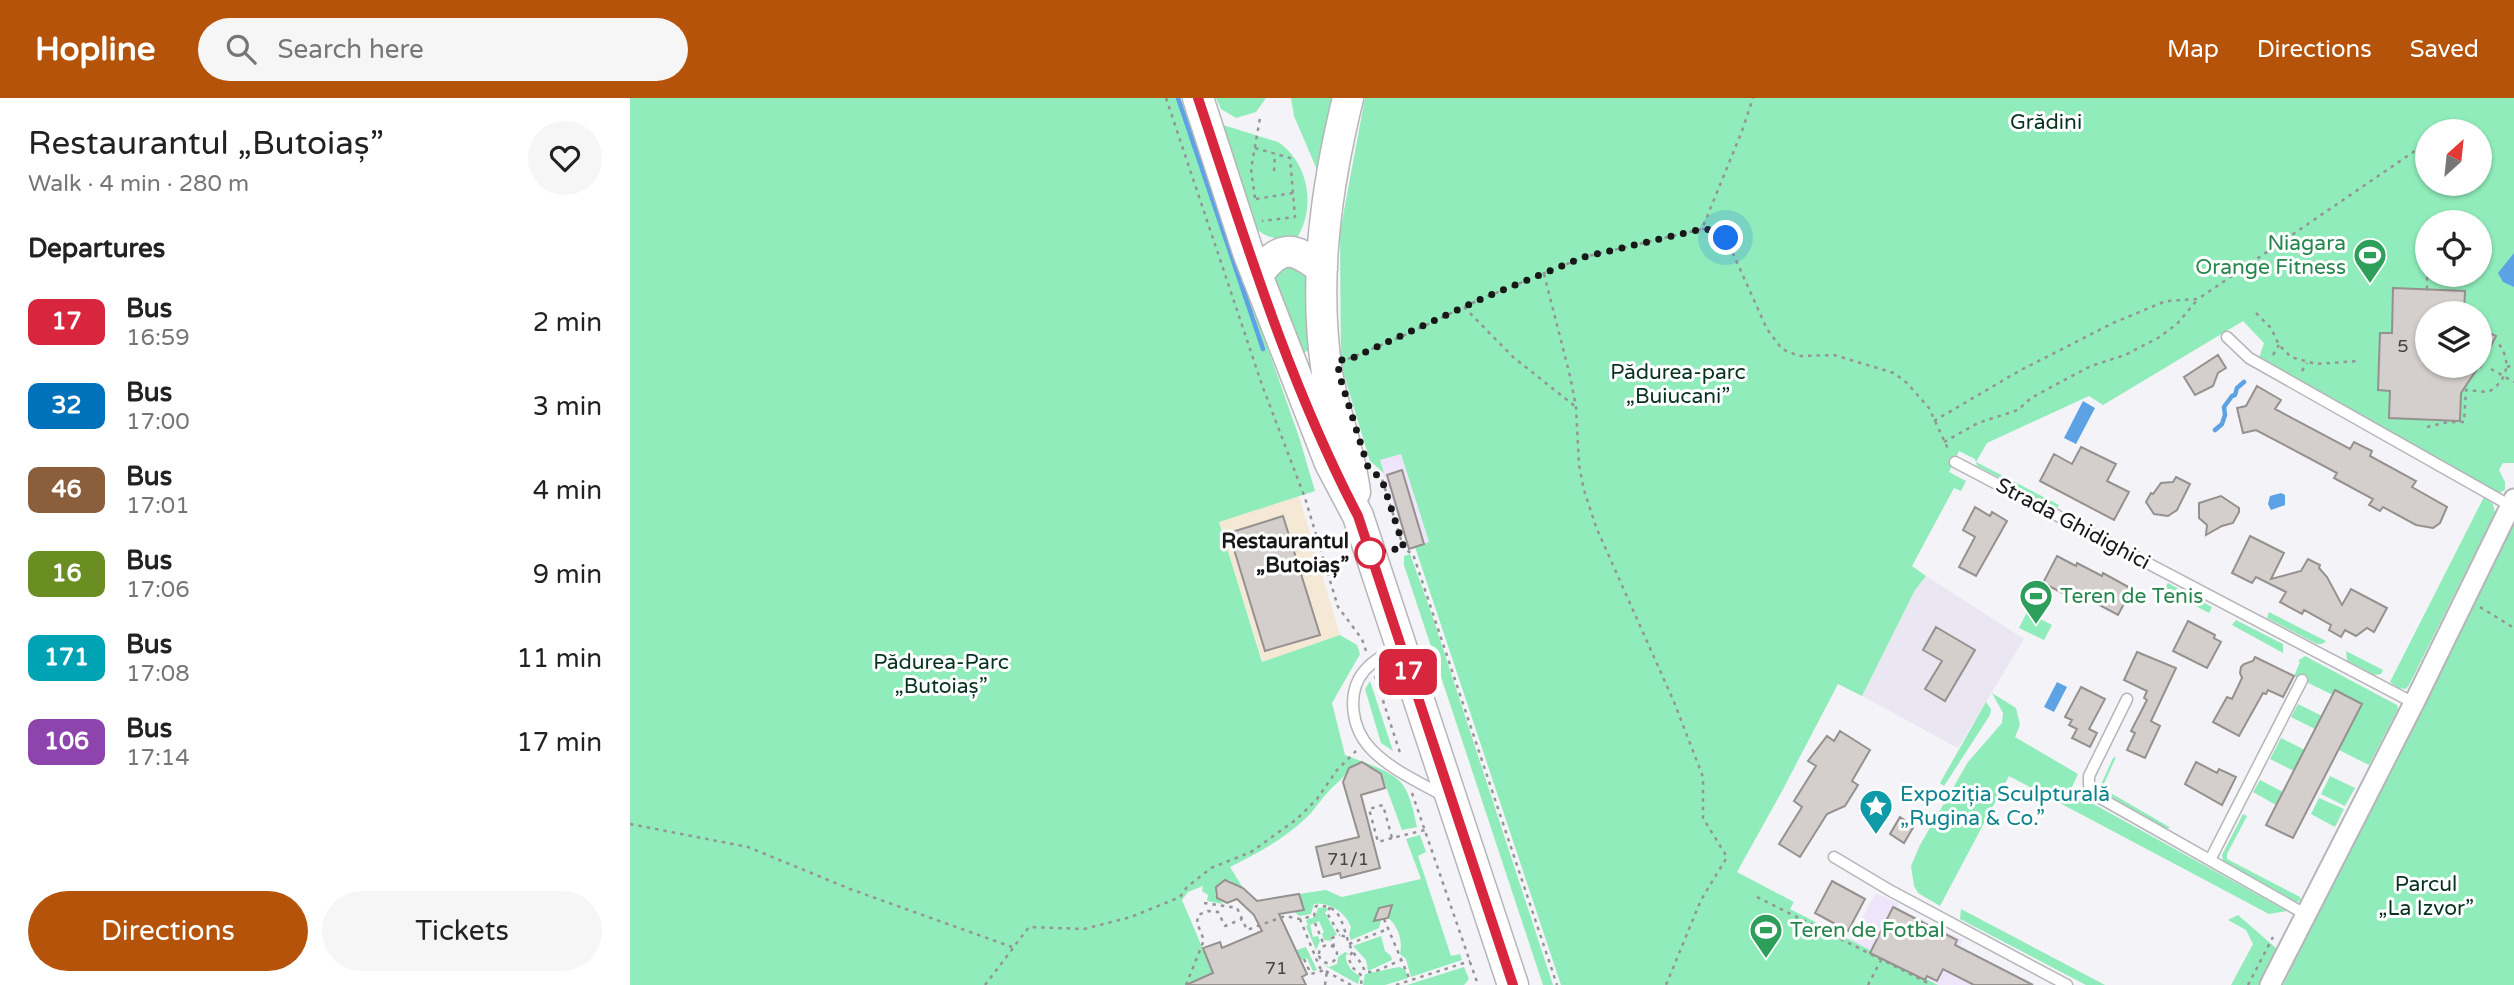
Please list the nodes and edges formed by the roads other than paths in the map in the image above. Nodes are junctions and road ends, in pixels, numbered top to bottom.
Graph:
1 (1198, 98) edge
2 (1348, 98) edge
3 (1322, 269) junction
4 (1258, 276) junction
5 (2227, 337) dead end
6 (1955, 462) road end
7 (2512, 502) edge
8 (1358, 516) junction
9 (1400, 646) junction
10 (2302, 680) dead end
11 (2127, 699) dead end
12 (2414, 703) junction
13 (1451, 799) junction
14 (1834, 857) dead end
15 (2210, 860) junction
16 (2305, 914) junction
17 (1513, 985) edge
18 (2067, 985) edge
19 (2270, 985) edge

1 - 4 main road
2 - 3 main road
3 - 4 main road
3 - 8 main road
4 - 8 main road
5 - 7 lane
6 - 12 lane, Strada Ghidighici
7 - 12 street
8 - 9 main road
9 - 13 main road
9 - 13 lane
10 - 15 lane
11 - 15 lane
12 - 16 street
13 - 17 main road
14 - 18 lane
15 - 16 lane
16 - 19 street

